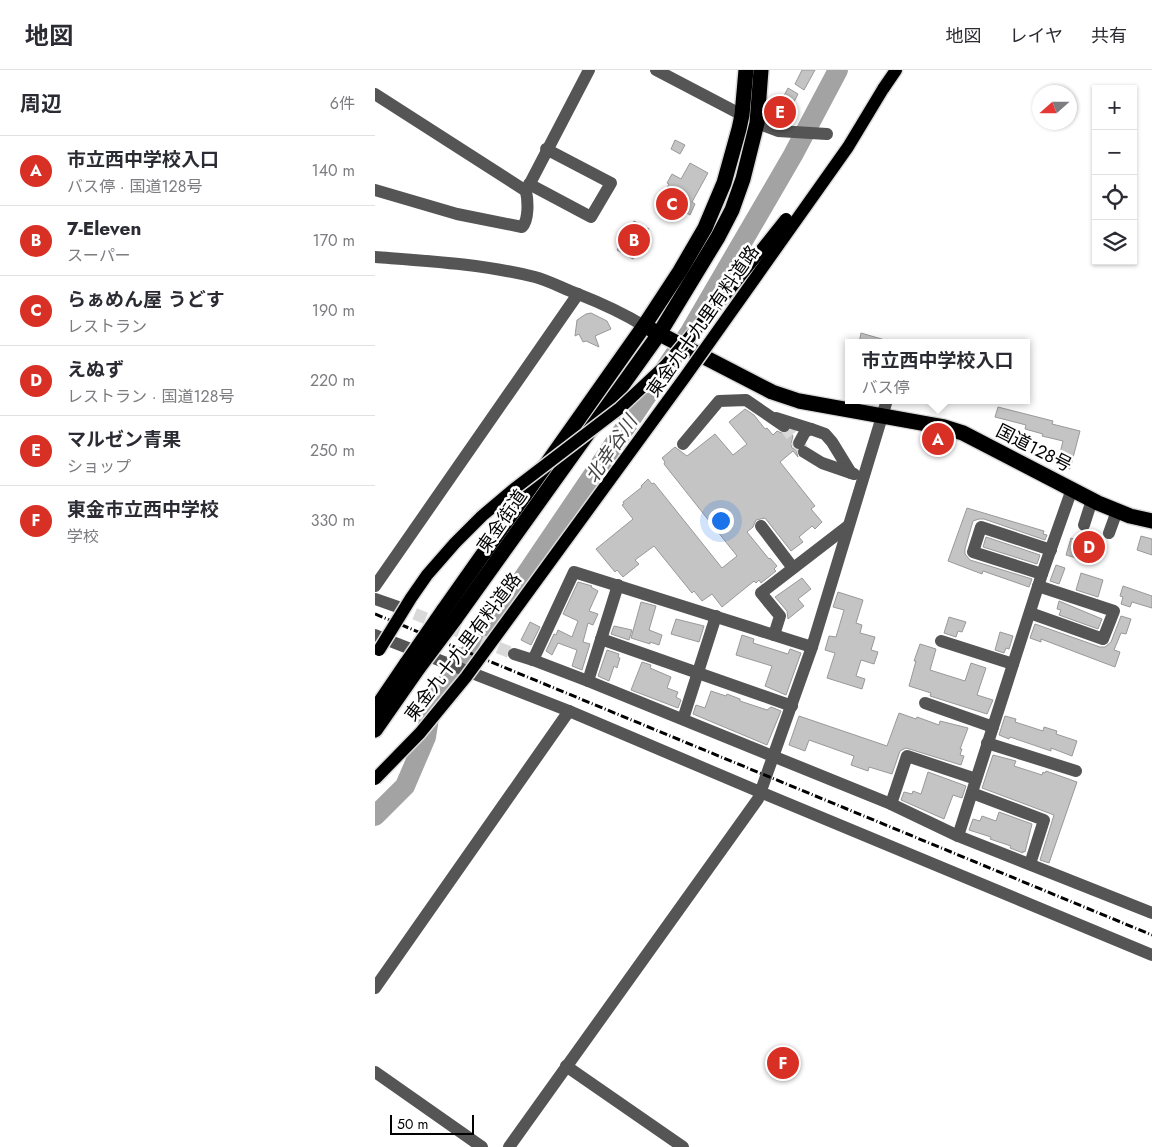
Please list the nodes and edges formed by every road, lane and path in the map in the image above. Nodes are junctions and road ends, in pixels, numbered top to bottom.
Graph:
1 (589, 70) edge
2 (656, 70) edge
3 (746, 70) edge
4 (761, 70) edge
5 (895, 70) edge
6 (883, 89) junction
7 (375, 94) edge
8 (742, 115) junction
9 (757, 123) junction
10 (827, 134) dead end
11 (546, 149) junction
12 (527, 188) junction
13 (375, 190) edge
14 (375, 257) edge
15 (578, 294) junction
16 (644, 326) junction
17 (659, 334) junction
18 (886, 404) edge
19 (767, 415) junction
20 (883, 416) junction
21 (783, 426) tunnel mouth
22 (811, 429) junction
23 (683, 444) dead end
24 (857, 475) junction
25 (1072, 489) junction
26 (1093, 500) junction
27 (1117, 511) junction
28 (1152, 521) edge
29 (1084, 524) dead end
30 (761, 526) dead end
31 (848, 526) junction
32 (1109, 533) dead end
33 (1051, 550) junction
34 (793, 568) junction
35 (1040, 580) junction
36 (618, 585) junction
37 (375, 586) edge
38 (375, 599) edge
39 (397, 607) tunnel mouth
40 (1030, 613) junction
41 (449, 615) junction
42 (716, 616) junction
43 (375, 635) edge
44 (774, 635) junction
45 (601, 639) junction
46 (941, 641) dead end
47 (812, 647) junction
48 (377, 654) edge
49 (514, 654) tunnel mouth
50 (533, 660) junction
51 (1013, 664) junction
52 (413, 665) junction
53 (698, 673) junction
54 (589, 682) junction
55 (925, 703) dead end
56 (792, 706) junction
57 (375, 710) edge
58 (569, 711) junction
59 (683, 720) junction
60 (993, 727) junction
61 (375, 730) edge
62 (987, 743) junction
63 (775, 757) junction
64 (1076, 771) dead end
65 (375, 779) edge
66 (976, 779) junction
67 (760, 792) junction
68 (972, 793) junction
69 (891, 804) junction
70 (958, 836) junction
71 (1030, 864) junction
72 (1152, 913) edge
73 (1152, 955) edge
74 (375, 988) edge
75 (566, 1066) junction
76 (375, 1072) edge
77 (482, 1147) edge
78 (509, 1147) edge
79 (683, 1147) edge

1 - 11 street
2 - 8 street
3 - 8 highway, 東金街道
4 - 9 highway, 東金街道
5 - 6 main road, 東金九十九里有料道路
6 - 48 main road, 東金九十九里有料道路, bridge
6 - 65 main road, 東金九十九里有料道路, bridge
7 - 12 street
8 - 16 highway, 東金街道
9 - 10 street
9 - 17 highway, 東金街道
11 - 12 street
11 - 12 street
12 - 13 street
14 - 15 street
15 - 16 street
15 - 37 street
16 - 17 highway, 国道128号
16 - 41 highway, 東金街道
17 - 20 highway, 国道128号
17 - 41 highway, 東金街道
18 - 20 street
19 - 21 street
19 - 22 street
19 - 23 street
20 - 24 street
20 - 25 highway, 国道128号
22 - 24 street
22 - 24 street
24 - 31 street
25 - 26 highway, 国道128号
25 - 33 street
26 - 27 highway, 国道128号
26 - 29 street
27 - 28 highway, 国道128号
27 - 32 street
30 - 34 street
31 - 34 street
31 - 47 street
33 - 35 street
33 - 35 street
34 - 44 street
35 - 40 street
35 - 40 street
36 - 42 street
36 - 45 street
36 - 50 street
38 - 39 street
40 - 51 street
41 - 52 highway, 東金街道, bridge
42 - 44 street
42 - 53 street
43 - 58 street
44 - 47 street
45 - 53 street
45 - 54 street
46 - 51 street
47 - 56 street
49 - 50 street
50 - 54 street
51 - 60 street
52 - 57 highway, 東金街道
52 - 61 highway, 東金街道
53 - 56 street
53 - 59 street
54 - 59 street
55 - 60 street
56 - 63 street
58 - 67 street
58 - 74 street
59 - 63 street
60 - 62 street
62 - 64 street
62 - 66 street
63 - 67 street
63 - 69 street
66 - 68 street
66 - 69 street
67 - 73 street
67 - 75 street
68 - 70 street
68 - 71 street
69 - 70 street
70 - 71 street
71 - 72 street
75 - 78 street
75 - 79 street
76 - 77 street

